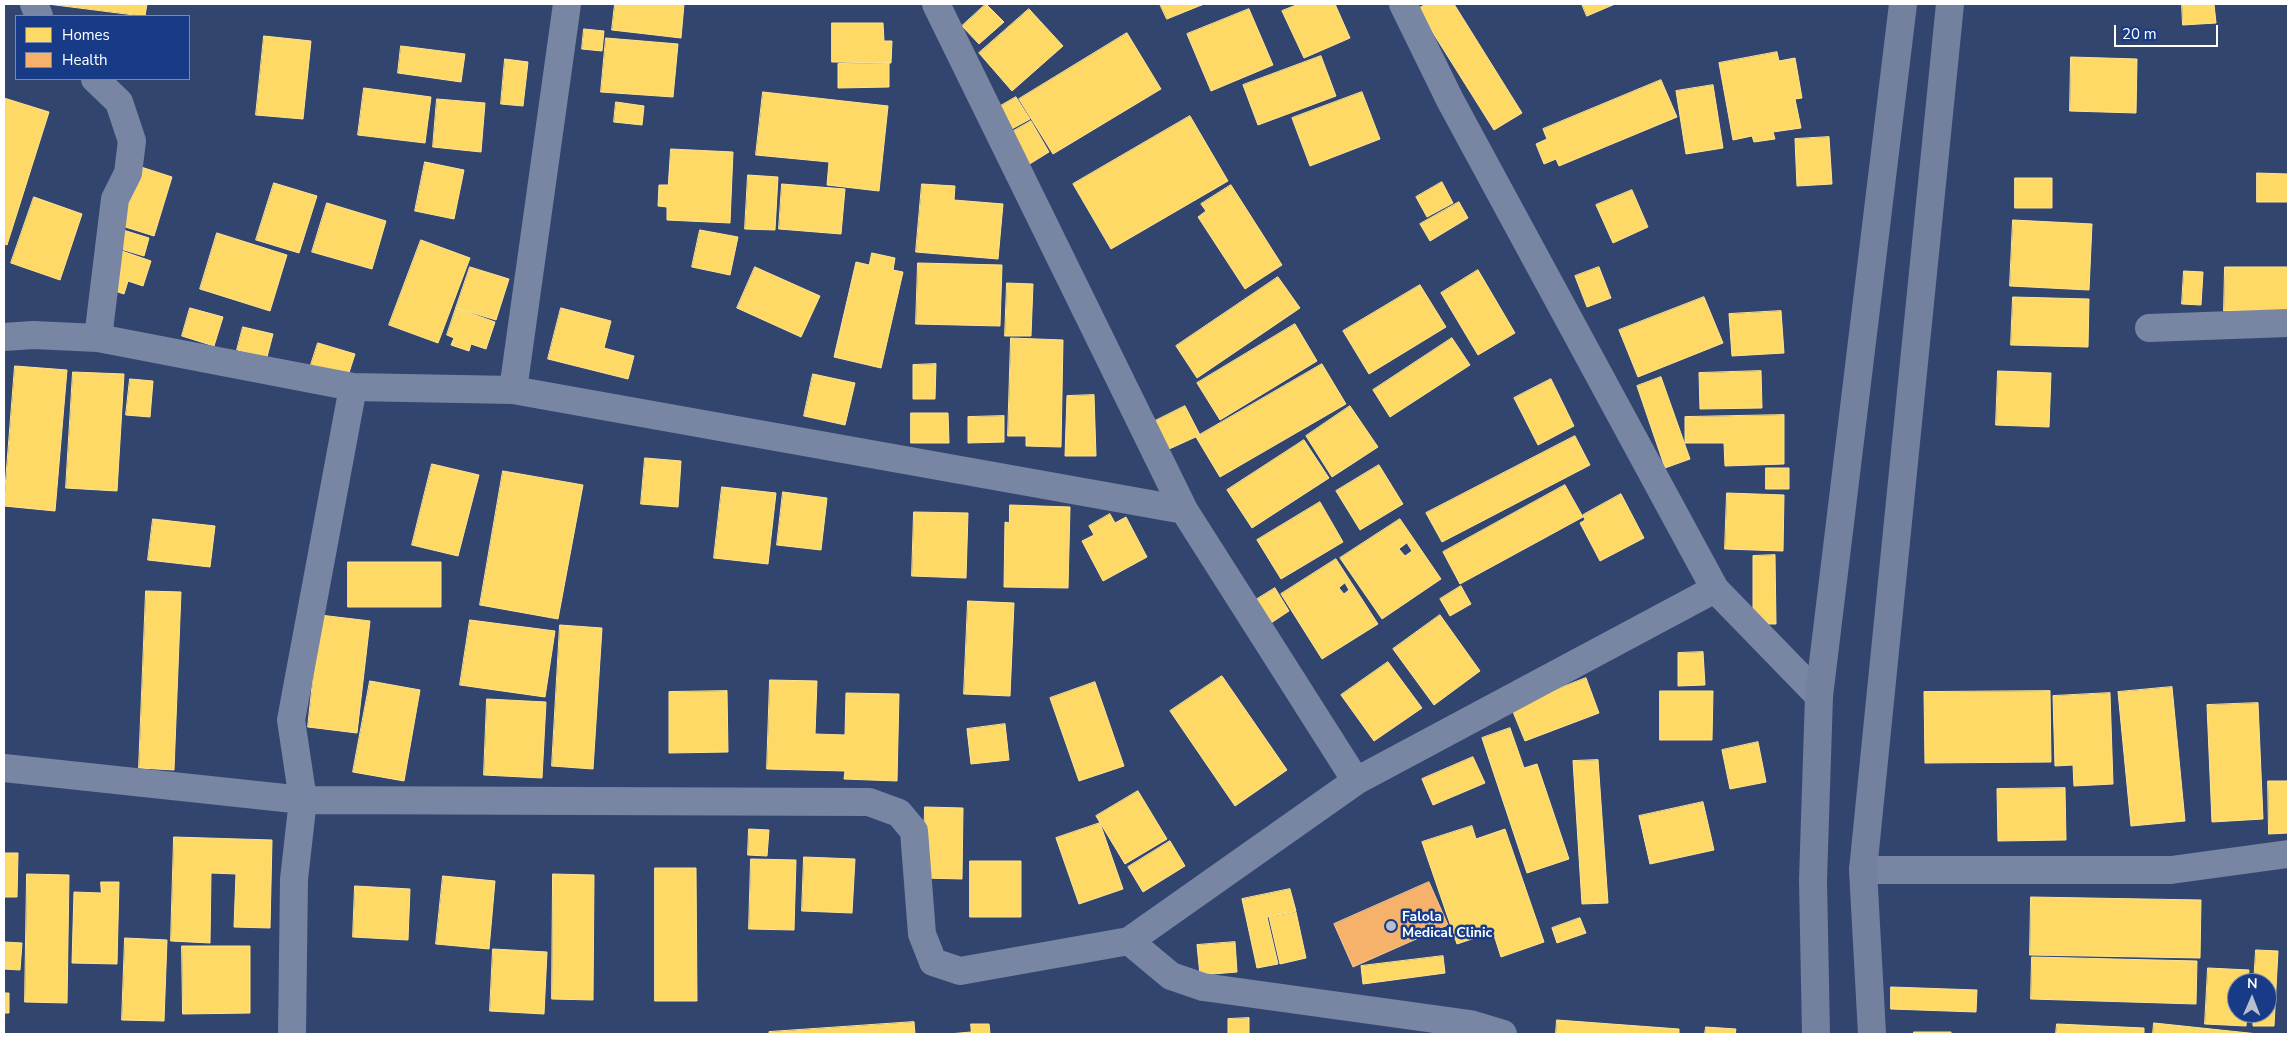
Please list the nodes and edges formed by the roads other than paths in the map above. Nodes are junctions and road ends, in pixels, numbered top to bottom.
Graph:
1 (567, 4) edge
2 (936, 4) edge
3 (1404, 4) edge
4 (1903, 4) edge
5 (1950, 4) edge
6 (96, 80) edge
7 (2288, 324) edge
8 (2149, 328) dead end
9 (4, 336) edge
10 (98, 338) junction
11 (353, 387) junction
12 (513, 390) junction
13 (1184, 510) junction
14 (1716, 589) junction
15 (1819, 696) junction
16 (4, 768) edge
17 (1356, 782) junction
18 (302, 800) junction
19 (2288, 854) edge
20 (1863, 870) junction
21 (1129, 941) junction
22 (292, 1034) edge
23 (1503, 1034) edge
24 (1816, 1034) edge
25 (1872, 1034) edge

1 - 12 street
2 - 13 street
3 - 14 street
4 - 15 street
5 - 20 street
6 - 10 street
7 - 8 street
9 - 10 street
10 - 11 street
11 - 12 street
11 - 18 street
12 - 13 street
13 - 17 street
14 - 15 street
14 - 17 street
15 - 24 street
16 - 18 street
17 - 21 street
18 - 21 street
18 - 22 street
19 - 20 street
20 - 25 street
21 - 23 street

